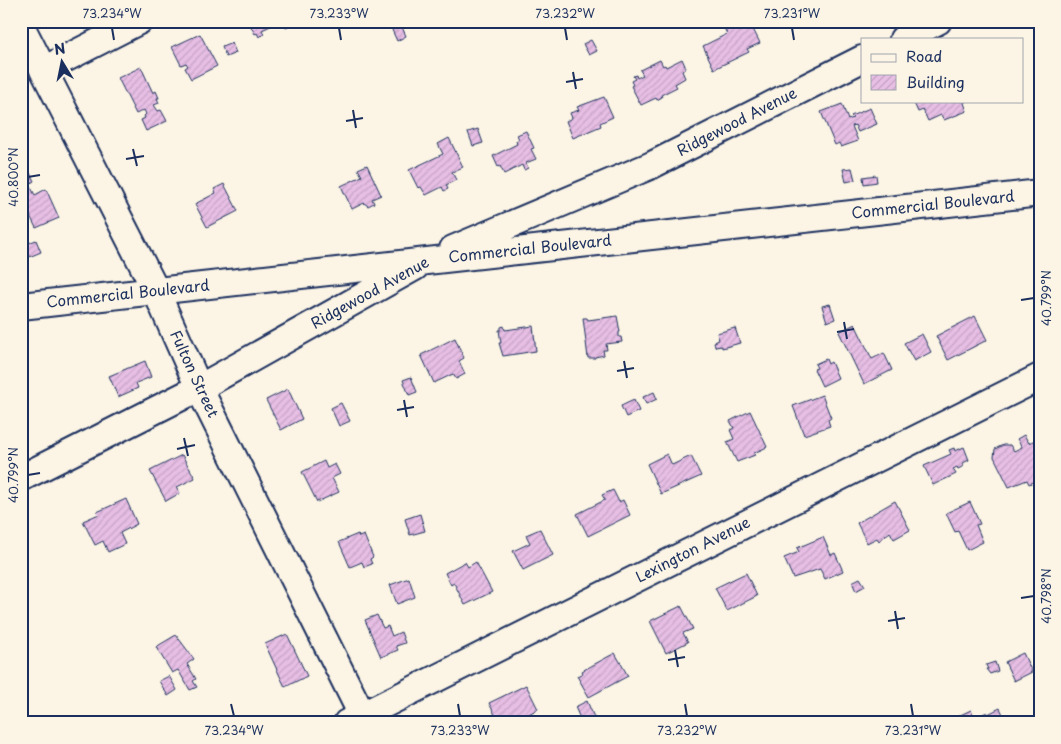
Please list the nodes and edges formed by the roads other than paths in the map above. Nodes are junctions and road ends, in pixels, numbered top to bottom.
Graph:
1 (139, 21) edge
2 (938, 21) edge
3 (21, 26) edge
4 (905, 38) edge
5 (861, 60) edge
6 (43, 70) junction
7 (1040, 193) edge
8 (426, 261) junction
9 (156, 291) junction
10 (21, 306) edge
11 (1040, 377) edge
12 (199, 388) junction
13 (21, 478) edge
14 (358, 720) edge

1 - 6 street
2 - 4 street
3 - 6 street, Fulton Street
5 - 8 street, Ridgewood Avenue
6 - 9 street, Fulton Street
7 - 8 street, Commercial Boulevard
8 - 9 street, Commercial Boulevard
8 - 12 street, Ridgewood Avenue
9 - 10 street, Commercial Boulevard
9 - 12 street, Fulton Street
11 - 14 street, Lexington Avenue
12 - 13 street, Ridgewood Avenue
12 - 14 street, Fulton Street

